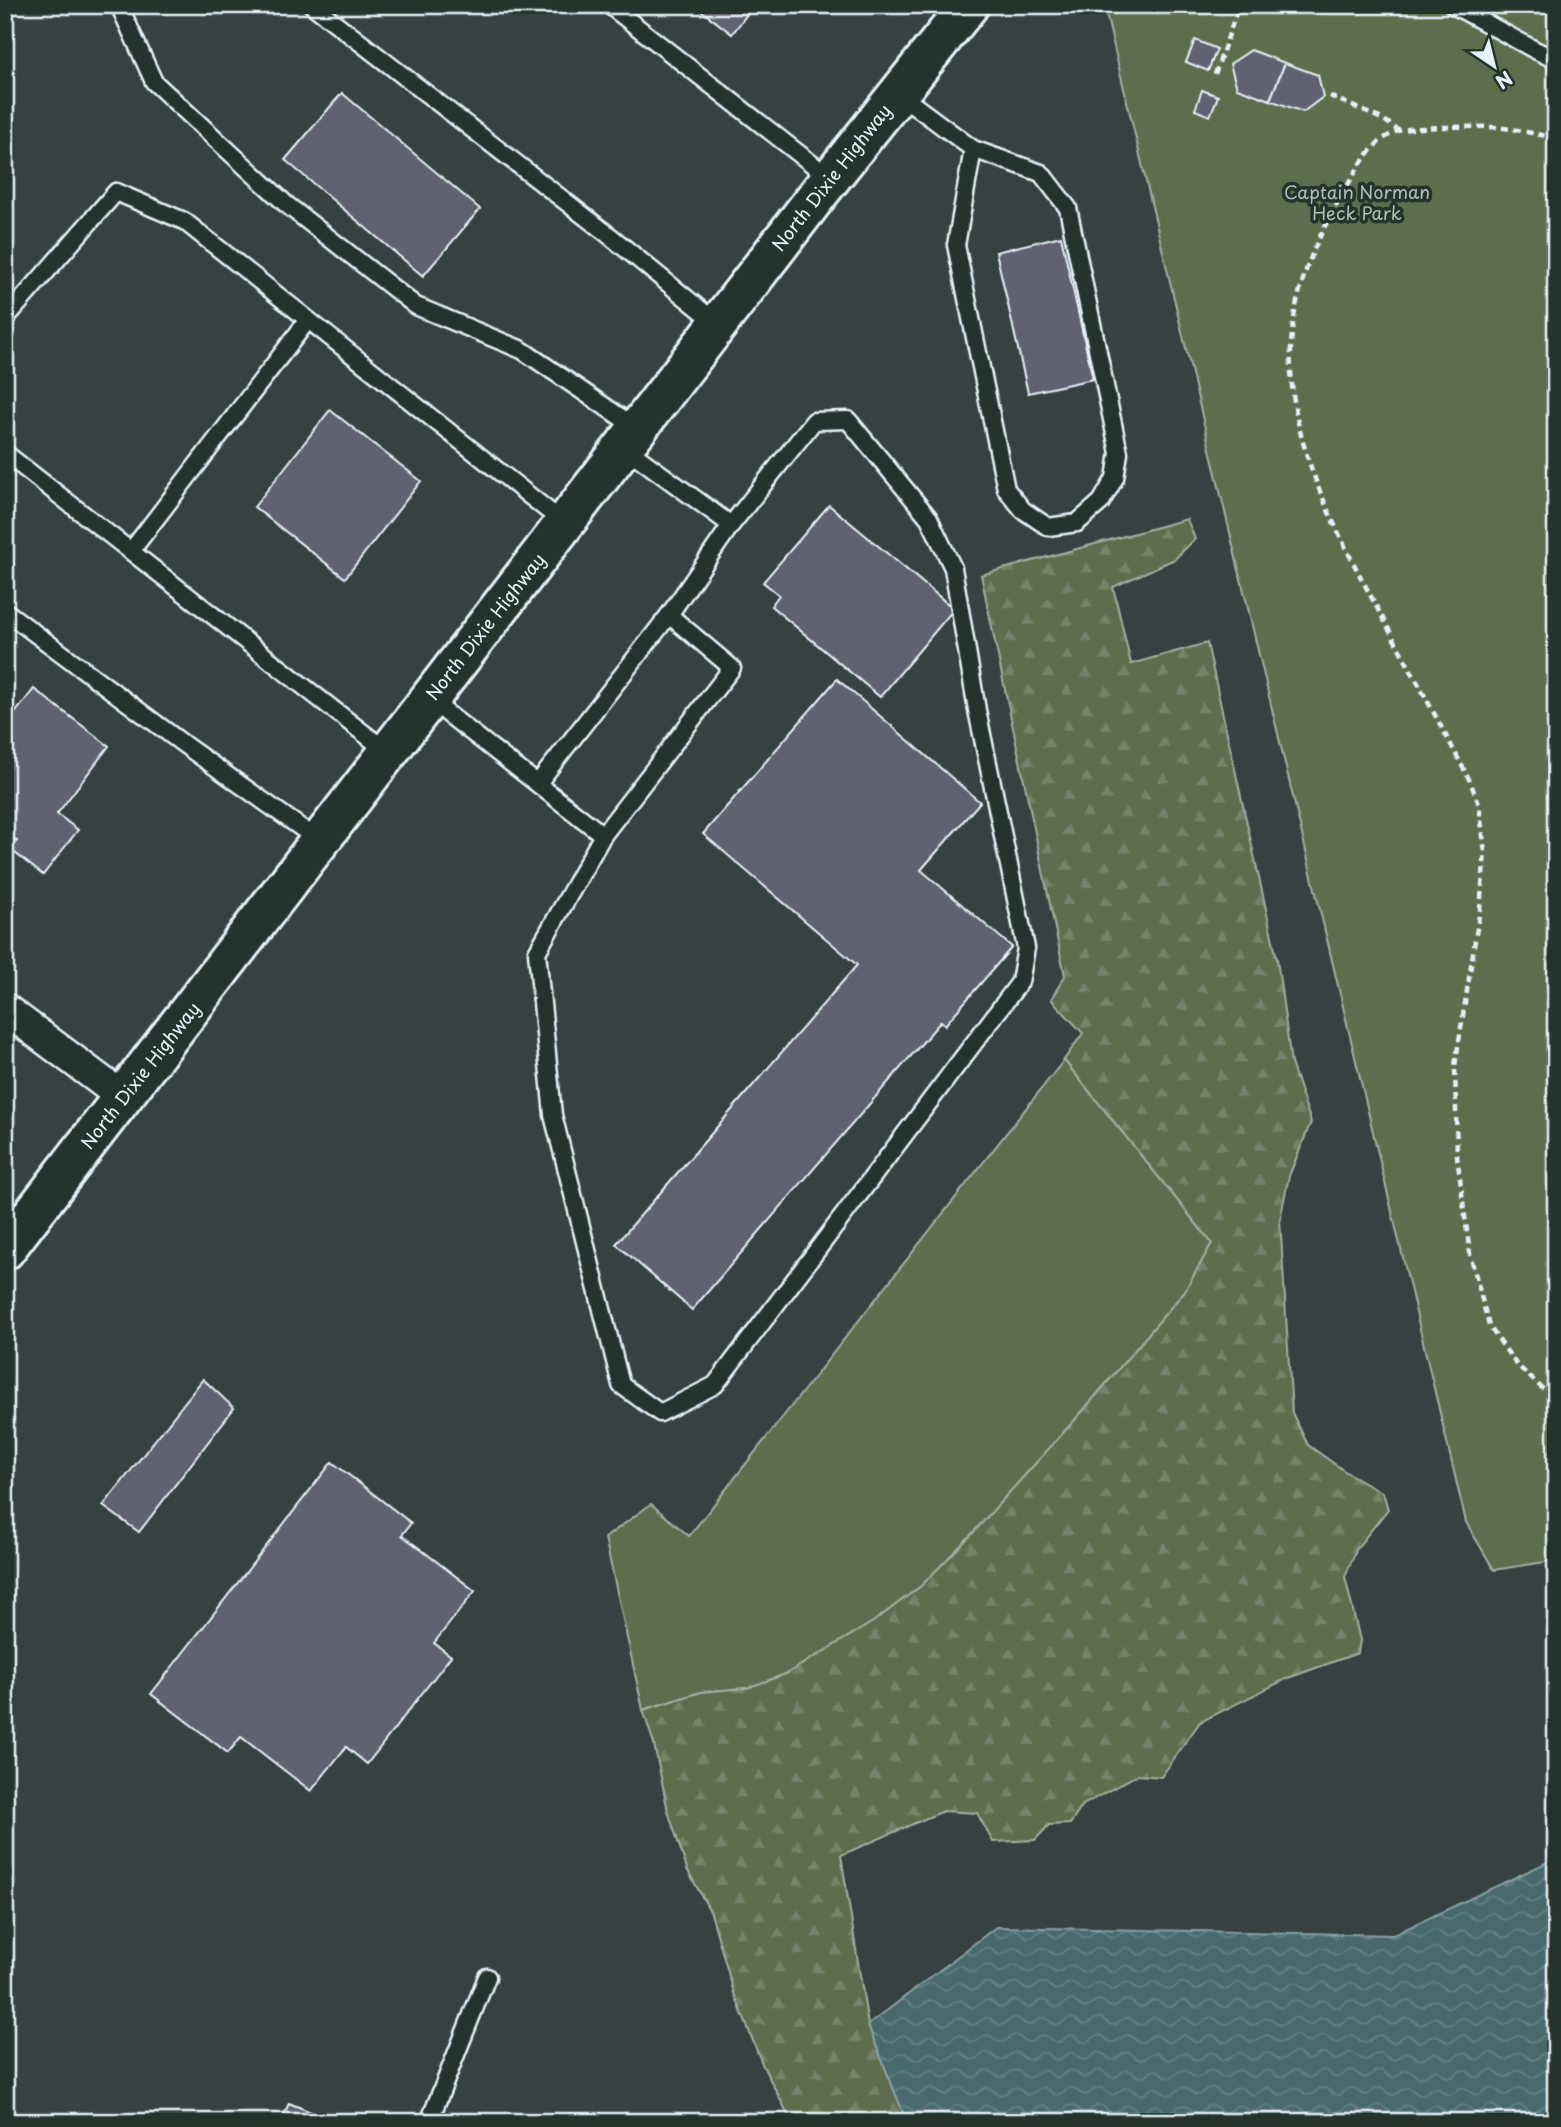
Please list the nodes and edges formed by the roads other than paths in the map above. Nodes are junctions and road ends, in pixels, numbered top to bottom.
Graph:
1 (119, 5) edge
2 (312, 5) edge
3 (608, 5) edge
4 (969, 5) edge
5 (1453, 5) edge
6 (1556, 60) edge
7 (899, 93) junction
8 (973, 149) junction
9 (830, 179) junction
10 (5, 319) edge
11 (309, 320) junction
12 (718, 324) junction
13 (631, 438) junction
14 (5, 453) edge
15 (565, 524) junction
16 (731, 526) junction
17 (131, 551) junction
18 (5, 611) edge
19 (668, 615) junction
20 (430, 699) junction
21 (389, 753) junction
22 (538, 783) junction
23 (603, 835) junction
24 (321, 842) junction
25 (5, 1009) edge
26 (124, 1098) junction
27 (5, 1250) edge
28 (486, 1977) dead end
29 (429, 2122) edge

1 - 13 lane
2 - 12 lane
3 - 9 lane
4 - 7 main road, North Dixie Highway
5 - 6 lane
7 - 8 lane
7 - 9 main road, North Dixie Highway
8 - 8 lane
9 - 12 main road, North Dixie Highway
10 - 11 lane
11 - 15 lane
11 - 17 lane
12 - 13 main road, North Dixie Highway
13 - 15 main road, North Dixie Highway
13 - 16 lane
14 - 17 lane
15 - 20 main road, North Dixie Highway
16 - 19 lane
16 - 23 lane
17 - 21 lane
18 - 24 lane
19 - 22 lane
19 - 23 lane
20 - 21 main road, North Dixie Highway
20 - 22 lane
21 - 24 main road, North Dixie Highway
22 - 23 lane
24 - 26 main road, North Dixie Highway
25 - 26 street
26 - 27 main road, North Dixie Highway
28 - 29 lane

